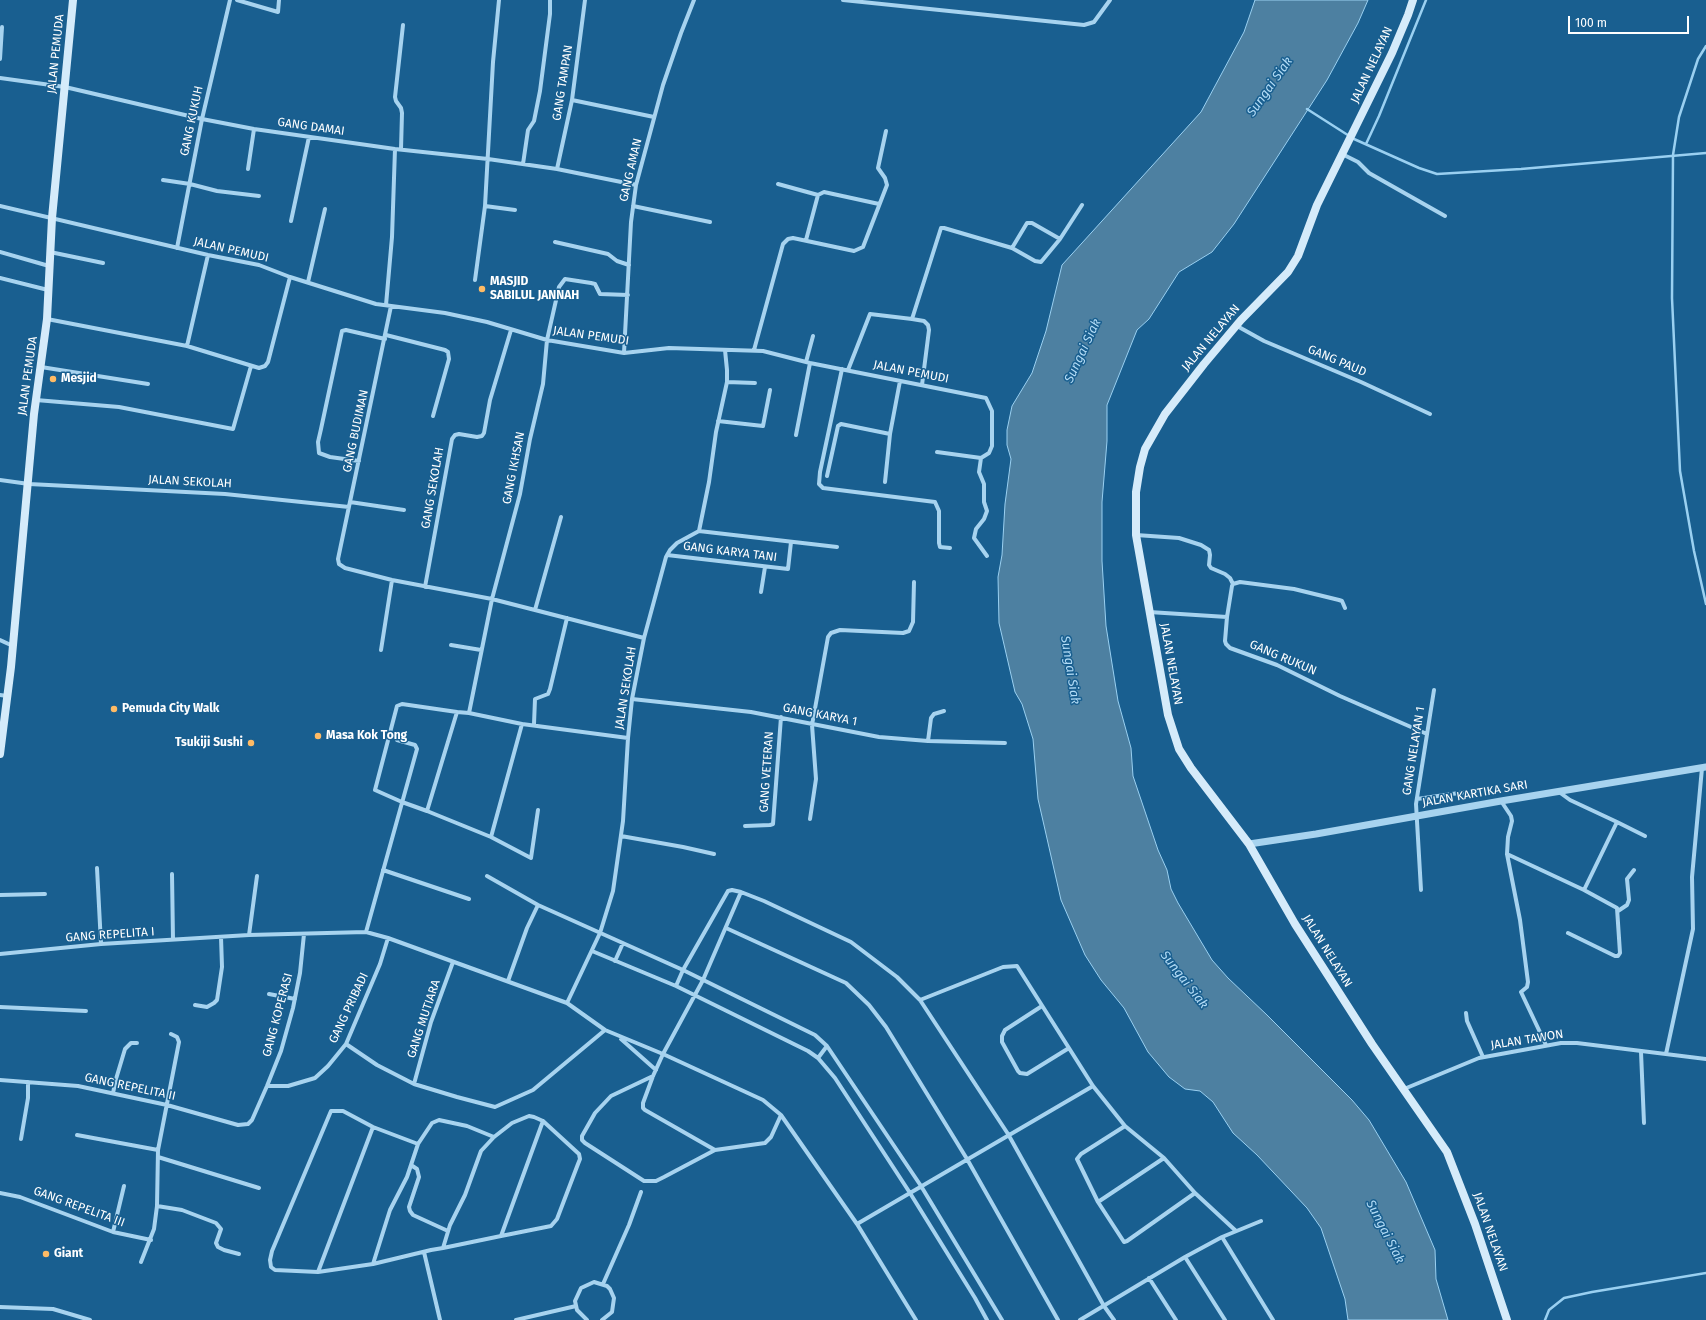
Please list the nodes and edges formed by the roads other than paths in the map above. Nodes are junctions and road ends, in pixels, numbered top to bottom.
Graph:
1 (73, 0) edge
2 (230, 0) edge
3 (237, 0) edge
4 (279, 0) edge
5 (499, 0) edge
6 (550, 0) edge
7 (585, 0) edge
8 (694, 0) edge
9 (843, 0) edge
10 (1110, 0) edge
11 (1413, 0) edge
12 (402, 25) dead end
13 (2, 27) dead end
14 (0, 59) edge
15 (0, 78) edge
16 (65, 87) junction
17 (572, 100) junction
18 (654, 117) junction
19 (202, 118) junction
20 (254, 129) junction
21 (886, 130) dead end
22 (309, 137) junction
23 (395, 148) junction
24 (401, 149) junction
25 (1342, 154) junction
26 (488, 159) junction
27 (523, 164) junction
28 (248, 169) dead end
29 (557, 169) junction
30 (163, 180) dead end
31 (190, 184) junction
32 (778, 184) dead end
33 (636, 185) junction
34 (818, 195) junction
35 (259, 196) dead end
36 (879, 204) junction
37 (1082, 205) dead end
38 (0, 206) edge
39 (485, 206) junction
40 (633, 206) junction
41 (325, 209) dead end
42 (515, 210) dead end
43 (1445, 216) dead end
44 (52, 218) junction
45 (292, 221) dead end
46 (710, 222) dead end
47 (1060, 239) junction
48 (806, 240) junction
49 (555, 242) dead end
50 (177, 248) junction
51 (1012, 248) junction
52 (0, 252) edge
53 (50, 252) junction
54 (208, 255) junction
55 (104, 263) dead end
56 (629, 265) junction
57 (50, 266) junction
58 (290, 277) junction
59 (0, 278) edge
60 (475, 280) dead end
61 (308, 282) junction
62 (49, 291) junction
63 (628, 295) junction
64 (386, 305) junction
65 (391, 306) junction
66 (912, 319) junction
67 (47, 320) junction
68 (1236, 325) junction
69 (511, 330) junction
70 (813, 336) dead end
71 (386, 337) junction
72 (547, 340) junction
73 (187, 346) junction
74 (725, 350) junction
75 (754, 350) junction
76 (624, 352) junction
77 (808, 362) junction
78 (251, 366) junction
79 (41, 367) junction
80 (842, 369) junction
81 (848, 370) junction
82 (900, 381) junction
83 (727, 382) junction
84 (755, 383) dead end
85 (148, 384) dead end
86 (922, 384) junction
87 (770, 390) dead end
88 (36, 400) junction
89 (1430, 414) dead end
90 (433, 416) dead end
91 (718, 421) junction
92 (890, 434) junction
93 (796, 435) dead end
94 (937, 452) dead end
95 (981, 458) junction
96 (360, 461) junction
97 (827, 476) dead end
98 (0, 480) edge
99 (885, 482) dead end
100 (29, 484) junction
101 (350, 504) junction
102 (404, 510) dead end
103 (560, 517) dead end
104 (699, 531) junction
105 (1136, 534) junction
106 (791, 542) junction
107 (837, 548) dead end
108 (950, 548) dead end
109 (667, 554) junction
110 (988, 556) dead end
111 (338, 559) joint
112 (765, 567) junction
113 (392, 580) junction
114 (914, 582) dead end
115 (1233, 584) junction
116 (425, 587) junction
117 (761, 592) dead end
118 (492, 599) junction
119 (1345, 608) dead end
120 (535, 610) junction
121 (1149, 612) junction
122 (567, 618) junction
123 (1226, 618) junction
124 (644, 638) junction
125 (0, 640) edge
126 (451, 644) dead end
127 (13, 647) junction
128 (381, 650) dead end
129 (481, 650) junction
130 (1434, 690) dead end
131 (3, 696) edge
132 (632, 698) junction
133 (944, 711) dead end
134 (458, 712) junction
135 (469, 714) junction
136 (781, 718) junction
137 (522, 724) junction
138 (534, 724) junction
139 (812, 725) junction
140 (1, 729) edge
141 (1427, 734) junction
142 (628, 738) junction
143 (397, 740) dead end
144 (928, 741) junction
145 (1005, 743) dead end
146 (0, 754) edge
147 (1704, 767) edge
148 (1558, 791) junction
149 (1466, 792) dead end
150 (1501, 801) junction
151 (402, 802) junction
152 (1417, 802) junction
153 (538, 810) dead end
154 (427, 811) junction
155 (1416, 813) junction
156 (810, 819) dead end
157 (1617, 822) junction
158 (745, 826) dead end
159 (621, 836) junction
160 (1645, 836) dead end
161 (491, 837) junction
162 (1249, 844) junction
163 (714, 854) dead end
164 (1507, 854) junction
165 (97, 868) dead end
166 (383, 870) junction
167 (1634, 870) dead end
168 (172, 874) dead end
169 (257, 876) dead end
170 (487, 876) dead end
171 (1421, 890) dead end
172 (1584, 890) junction
173 (741, 892) junction
174 (45, 894) dead end
175 (0, 895) edge
176 (469, 899) dead end
177 (538, 905) junction
178 (1618, 911) junction
179 (726, 928) junction
180 (366, 932) junction
181 (600, 933) junction
182 (1568, 933) dead end
183 (304, 934) junction
184 (249, 935) junction
185 (221, 937) junction
186 (388, 938) junction
187 (173, 940) junction
188 (623, 943) junction
189 (101, 944) junction
190 (592, 951) junction
191 (0, 954) edge
192 (615, 961) junction
193 (453, 962) junction
194 (684, 970) junction
195 (703, 980) junction
196 (508, 981) junction
197 (676, 986) junction
198 (269, 994) dead end
199 (694, 996) junction
200 (295, 999) junction
201 (920, 1000) junction
202 (567, 1002) junction
203 (195, 1005) dead end
204 (1042, 1006) junction
205 (0, 1007) edge
206 (86, 1011) dead end
207 (1466, 1013) dead end
208 (605, 1030) junction
209 (171, 1034) dead end
210 (618, 1036) junction
211 (137, 1043) dead end
212 (346, 1044) junction
213 (1546, 1045) junction
214 (827, 1046) junction
215 (1069, 1048) junction
216 (1641, 1052) junction
217 (663, 1054) junction
218 (1666, 1054) junction
219 (1483, 1057) junction
220 (818, 1058) junction
221 (1706, 1060) edge
222 (656, 1070) junction
223 (653, 1076) junction
224 (0, 1080) edge
225 (28, 1082) junction
226 (414, 1084) junction
227 (267, 1086) junction
228 (1093, 1086) junction
229 (1404, 1089) junction
230 (113, 1093) junction
231 (167, 1105) junction
232 (781, 1115) junction
233 (252, 1120) joint
234 (542, 1121) junction
235 (1644, 1123) dead end
236 (1125, 1126) junction
237 (373, 1128) junction
238 (1008, 1134) junction
239 (78, 1135) dead end
240 (494, 1137) junction
241 (21, 1140) dead end
242 (418, 1144) junction
243 (158, 1150) junction
244 (715, 1150) junction
245 (158, 1157) junction
246 (1164, 1158) junction
247 (967, 1159) junction
248 (411, 1165) junction
249 (124, 1186) dead end
250 (921, 1186) junction
251 (259, 1188) dead end
252 (641, 1192) dead end
253 (0, 1193) edge
254 (910, 1193) junction
255 (1195, 1193) junction
256 (1098, 1202) junction
257 (157, 1206) junction
258 (1261, 1221) dead end
259 (857, 1224) junction
260 (448, 1231) junction
261 (1236, 1231) junction
262 (113, 1232) junction
263 (501, 1236) junction
264 (1222, 1237) junction
265 (151, 1240) junction
266 (443, 1248) junction
267 (424, 1252) junction
268 (239, 1254) dead end
269 (1185, 1257) junction
270 (141, 1262) dead end
271 (373, 1264) junction
272 (318, 1272) junction
273 (1149, 1278) junction
274 (603, 1284) junction
275 (576, 1306) junction
276 (1104, 1306) junction
277 (0, 1307) edge
278 (90, 1320) edge
279 (440, 1320) edge
280 (516, 1320) edge
281 (587, 1320) edge
282 (602, 1320) edge
283 (916, 1320) edge
284 (987, 1320) edge
285 (1002, 1320) edge
286 (1058, 1320) edge
287 (1080, 1320) edge
288 (1114, 1320) edge
289 (1176, 1320) edge
290 (1225, 1320) edge
291 (1273, 1320) edge
292 (1506, 1320) edge

1 - 16 main road, JALAN PEMUDA
2 - 19 street, GANG KUKUH
3 - 4 street
5 - 26 street
6 - 27 street
7 - 17 street, GANG TAMPAN
8 - 18 street, GANG AMAN
9 - 10 street
11 - 25 main road, JALAN NELAYAN
12 - 24 street
13 - 14 street
15 - 16 street, GANG DAMAI
16 - 19 street, GANG DAMAI
16 - 44 main road, JALAN PEMUDA
17 - 18 street
17 - 29 street, GANG TAMPAN
18 - 33 street, GANG AMAN
19 - 20 street, GANG DAMAI
19 - 31 street, GANG KUKUH
20 - 22 street, GANG DAMAI
20 - 28 street
21 - 36 street
22 - 23 street, GANG DAMAI
22 - 45 street
23 - 24 street, GANG DAMAI
23 - 64 street
24 - 26 street, GANG DAMAI
25 - 43 street
25 - 68 main road, JALAN NELAYAN
26 - 27 street, GANG DAMAI
26 - 39 street
27 - 29 street, GANG DAMAI
29 - 33 street, GANG DAMAI
30 - 31 street
31 - 35 street
31 - 50 street, GANG KUKUH
32 - 34 street
33 - 40 street, GANG AMAN
34 - 36 street
34 - 48 street
36 - 48 street
37 - 47 street
38 - 44 street, JALAN PEMUDI
39 - 42 street
39 - 60 street
40 - 46 street
40 - 56 street, GANG AMAN
41 - 61 street
44 - 50 street, JALAN PEMUDI
44 - 53 main road, JALAN PEMUDA
47 - 51 street
47 - 51 street
48 - 75 street
49 - 56 street
50 - 54 street, JALAN PEMUDI
51 - 66 street
52 - 57 street
53 - 55 street
53 - 57 main road, JALAN PEMUDA
54 - 58 street, JALAN PEMUDI
54 - 73 street
56 - 63 street, GANG AMAN
57 - 62 main road, JALAN PEMUDA
58 - 61 street, JALAN PEMUDI
58 - 78 street
59 - 62 street
61 - 64 street, JALAN PEMUDI
62 - 67 main road, JALAN PEMUDA
63 - 72 street, GANG IKHSAN
63 - 76 street, GANG AMAN
64 - 65 street, JALAN PEMUDI
65 - 69 street, JALAN PEMUDI
65 - 71 street, GANG BUDIMAN
66 - 81 street
66 - 86 street
67 - 73 street
67 - 79 main road, JALAN PEMUDA
68 - 89 street, GANG PAUD
68 - 105 main road, JALAN NELAYAN
69 - 72 street, JALAN PEMUDI
69 - 116 street, GANG SEKOLAH
70 - 77 street
71 - 90 street
71 - 96 street, GANG BUDIMAN
71 - 96 street
72 - 76 street, JALAN PEMUDI
72 - 118 street, GANG IKHSAN
73 - 78 street
74 - 75 street, JALAN PEMUDI
74 - 76 street, JALAN PEMUDI
74 - 83 street
75 - 77 street, JALAN PEMUDI
77 - 80 street, JALAN PEMUDI
77 - 93 street
78 - 88 street
79 - 85 street
79 - 88 main road, JALAN PEMUDA
80 - 81 street, JALAN PEMUDI
80 - 108 street
81 - 82 street, JALAN PEMUDI
82 - 86 street, JALAN PEMUDI
82 - 92 street
83 - 84 street
83 - 91 street
86 - 95 street, JALAN PEMUDI
87 - 91 street
88 - 100 main road, JALAN PEMUDA
91 - 104 street
92 - 97 street
92 - 99 street
94 - 95 street
95 - 110 street
96 - 101 street, GANG BUDIMAN
98 - 100 street, JALAN SEKOLAH
100 - 101 street, JALAN SEKOLAH
100 - 127 main road, JALAN PEMUDA
101 - 102 street, JALAN SEKOLAH
101 - 111 street, GANG BUDIMAN
103 - 120 street
104 - 106 street, GANG KARYA TANI
104 - 109 street
105 - 115 street
105 - 121 main road, JALAN NELAYAN
106 - 107 street, GANG KARYA TANI
106 - 112 street, GANG KARYA TANI
109 - 112 street, GANG KARYA TANI
109 - 124 street
111 - 113 street, JALAN SEKOLAH
112 - 117 street
113 - 116 street, JALAN SEKOLAH
113 - 128 street
114 - 139 street
115 - 119 street
115 - 123 street, GANG RUKUN
116 - 118 street, JALAN SEKOLAH
118 - 120 street, JALAN SEKOLAH
118 - 129 street, GANG IKHSAN
120 - 122 street, JALAN SEKOLAH
121 - 123 street
121 - 162 main road, JALAN NELAYAN
122 - 124 street, JALAN SEKOLAH
122 - 138 street
123 - 141 street, GANG RUKUN
124 - 132 street, JALAN SEKOLAH
125 - 127 street
126 - 129 street
127 - 131 main road, JALAN PEMUDA
129 - 135 street, GANG IKHSAN
130 - 141 street, GANG NELAYAN 1
131 - 140 main road, JALAN PEMUDA
132 - 136 street, GANG KARYA 1
132 - 142 street, JALAN SEKOLAH
133 - 144 street
134 - 135 street
134 - 151 street
134 - 154 street
135 - 137 street
136 - 139 street, GANG KARYA 1
136 - 158 street, GANG VETERAN
137 - 138 street
137 - 161 street
138 - 142 street
139 - 144 street, GANG KARYA 1
139 - 156 street
140 - 146 main road, JALAN PEMUDA
141 - 152 street, GANG NELAYAN 1
142 - 159 street, JALAN SEKOLAH
143 - 151 street
144 - 145 street, GANG KARYA 1
147 - 148 street, JALAN KARTIKA SARI
147 - 218 street
148 - 150 street, JALAN KARTIKA SARI
148 - 157 street
149 - 152 street
150 - 155 street, JALAN KARTIKA SARI
150 - 164 street
151 - 154 street
151 - 166 street
152 - 155 street, GANG NELAYAN 1
153 - 161 street
154 - 161 street
155 - 162 street, JALAN KARTIKA SARI
155 - 171 street, GANG NELAYAN 1
157 - 160 street
157 - 172 street
159 - 163 street
159 - 181 street, JALAN SEKOLAH
162 - 229 main road, JALAN NELAYAN
164 - 172 street
164 - 213 street
165 - 189 street
166 - 176 street
166 - 180 street
167 - 178 street
168 - 187 street
169 - 184 street
170 - 177 street
172 - 178 street
173 - 179 street
173 - 194 street
173 - 201 street
174 - 175 street
177 - 181 street
177 - 196 street
178 - 182 street
179 - 195 street
179 - 247 street
180 - 183 street, GANG REPELITA I
180 - 186 street, GANG REPELITA I
181 - 188 street
181 - 190 street, JALAN SEKOLAH
183 - 184 street, GANG REPELITA I
183 - 200 street, GANG KOPERASI
184 - 185 street, GANG REPELITA I
185 - 187 street, GANG REPELITA I
185 - 203 street
186 - 193 street, GANG REPELITA I
186 - 212 street, GANG PRIBADI
187 - 189 street, GANG REPELITA I
188 - 192 street
188 - 194 street
189 - 191 street, GANG REPELITA I
190 - 192 street
190 - 202 street, JALAN SEKOLAH
192 - 197 street
193 - 196 street, GANG REPELITA I
193 - 226 street, GANG MUTIARA
194 - 195 street
194 - 197 street
195 - 199 street
195 - 214 street
196 - 202 street, GANG REPELITA I
197 - 199 street
198 - 200 street
199 - 217 street
199 - 220 street
200 - 227 street, GANG KOPERASI
201 - 204 street
201 - 238 street
202 - 208 street, GANG REPELITA I
204 - 215 street
204 - 215 street
205 - 206 street
207 - 219 street
208 - 210 street, GANG REPELITA I
208 - 226 street
209 - 231 street
210 - 217 street
210 - 222 street
211 - 230 street
212 - 226 street
212 - 227 street, GANG PRIBADI
213 - 216 street, JALAN TAWON
213 - 219 street, JALAN TAWON
214 - 220 street
214 - 250 street
215 - 228 street
216 - 218 street, JALAN TAWON
216 - 235 street
217 - 222 street
217 - 232 street
218 - 221 street, JALAN TAWON
219 - 229 street, JALAN TAWON
220 - 254 street
222 - 223 street
223 - 244 street
223 - 244 street
224 - 225 street, GANG REPELITA II
225 - 230 street, GANG REPELITA II
225 - 241 street
227 - 233 street, GANG KOPERASI
228 - 236 street
228 - 238 street
229 - 292 main road, JALAN NELAYAN
230 - 231 street, GANG REPELITA II
231 - 233 street, GANG REPELITA II
231 - 243 street
232 - 244 street
232 - 259 street
234 - 240 street
234 - 263 street
234 - 263 street
236 - 246 street
236 - 256 street
237 - 242 street
237 - 272 street
237 - 272 street
238 - 247 street
238 - 276 street
239 - 243 street
240 - 242 street
240 - 260 street
242 - 248 street
243 - 245 street
245 - 251 street
245 - 257 street
246 - 255 street
246 - 256 street
247 - 250 street
247 - 286 street
248 - 260 street
248 - 271 street
249 - 262 street
250 - 254 street
250 - 285 street
252 - 274 street
253 - 262 street, GANG REPELITA III
254 - 259 street
254 - 284 street
255 - 256 street
255 - 261 street
257 - 265 street
257 - 268 street
258 - 261 street
259 - 283 street
260 - 266 street
261 - 264 street
262 - 265 street, GANG REPELITA III
263 - 266 street
264 - 269 street
264 - 291 street
265 - 270 street
266 - 267 street
267 - 271 street
267 - 279 street
269 - 273 street
269 - 290 street
271 - 272 street
273 - 276 street
273 - 289 street
274 - 275 street
274 - 282 street
275 - 280 street
275 - 281 street
276 - 287 street
276 - 288 street
277 - 278 street

